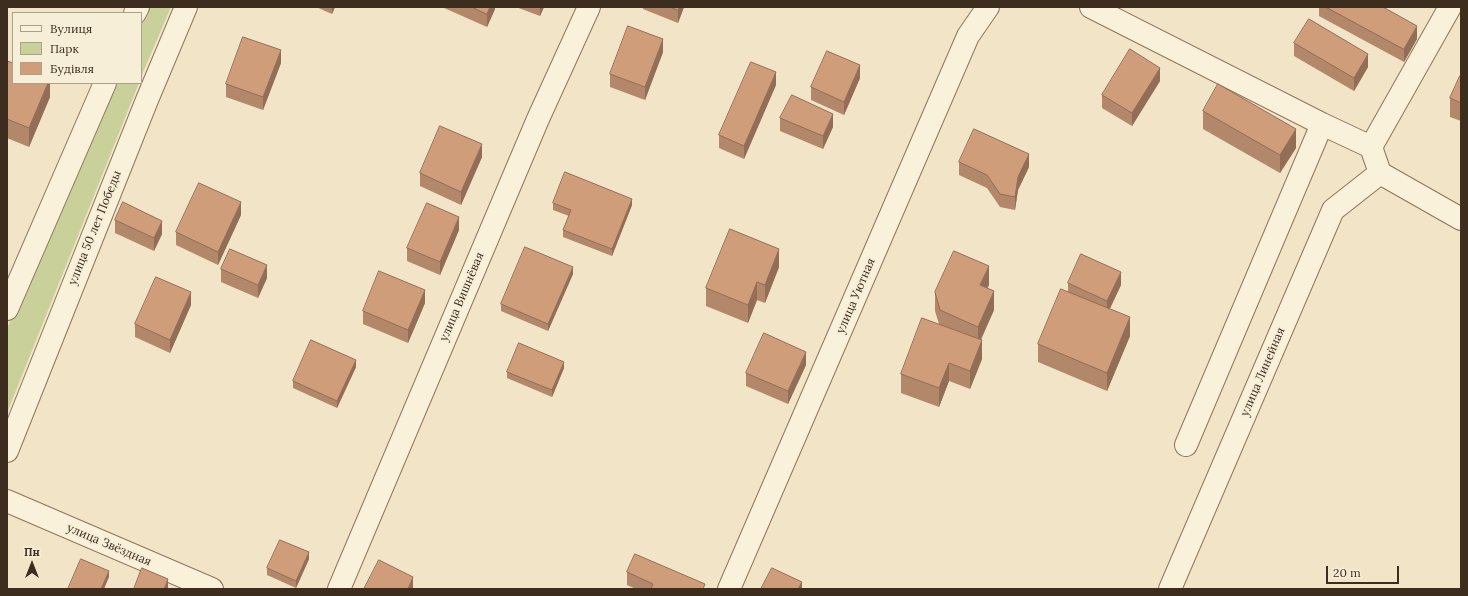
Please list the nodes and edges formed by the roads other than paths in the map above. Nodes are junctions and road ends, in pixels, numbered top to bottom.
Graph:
1 (186, 7) edge
2 (589, 7) edge
3 (988, 7) edge
4 (1091, 7) edge
5 (1450, 7) edge
6 (105, 84) edge
7 (1322, 124) junction
8 (1371, 147) junction
9 (1380, 173) junction
10 (1461, 219) edge
11 (7, 309) edge
12 (1186, 445) dead end
13 (7, 450) edge
14 (7, 501) edge
15 (212, 589) edge
16 (338, 589) edge
17 (729, 589) edge
18 (1170, 589) edge

1 - 13 street, улица 50 лет Победы
2 - 16 street, улица Вишнёвая
3 - 17 street, улица Уютная
4 - 7 street
5 - 8 street
6 - 11 street
7 - 8 street
7 - 12 street
8 - 9 street
9 - 10 street
9 - 18 street, улица Линейная
14 - 15 street, улица Звёздная

